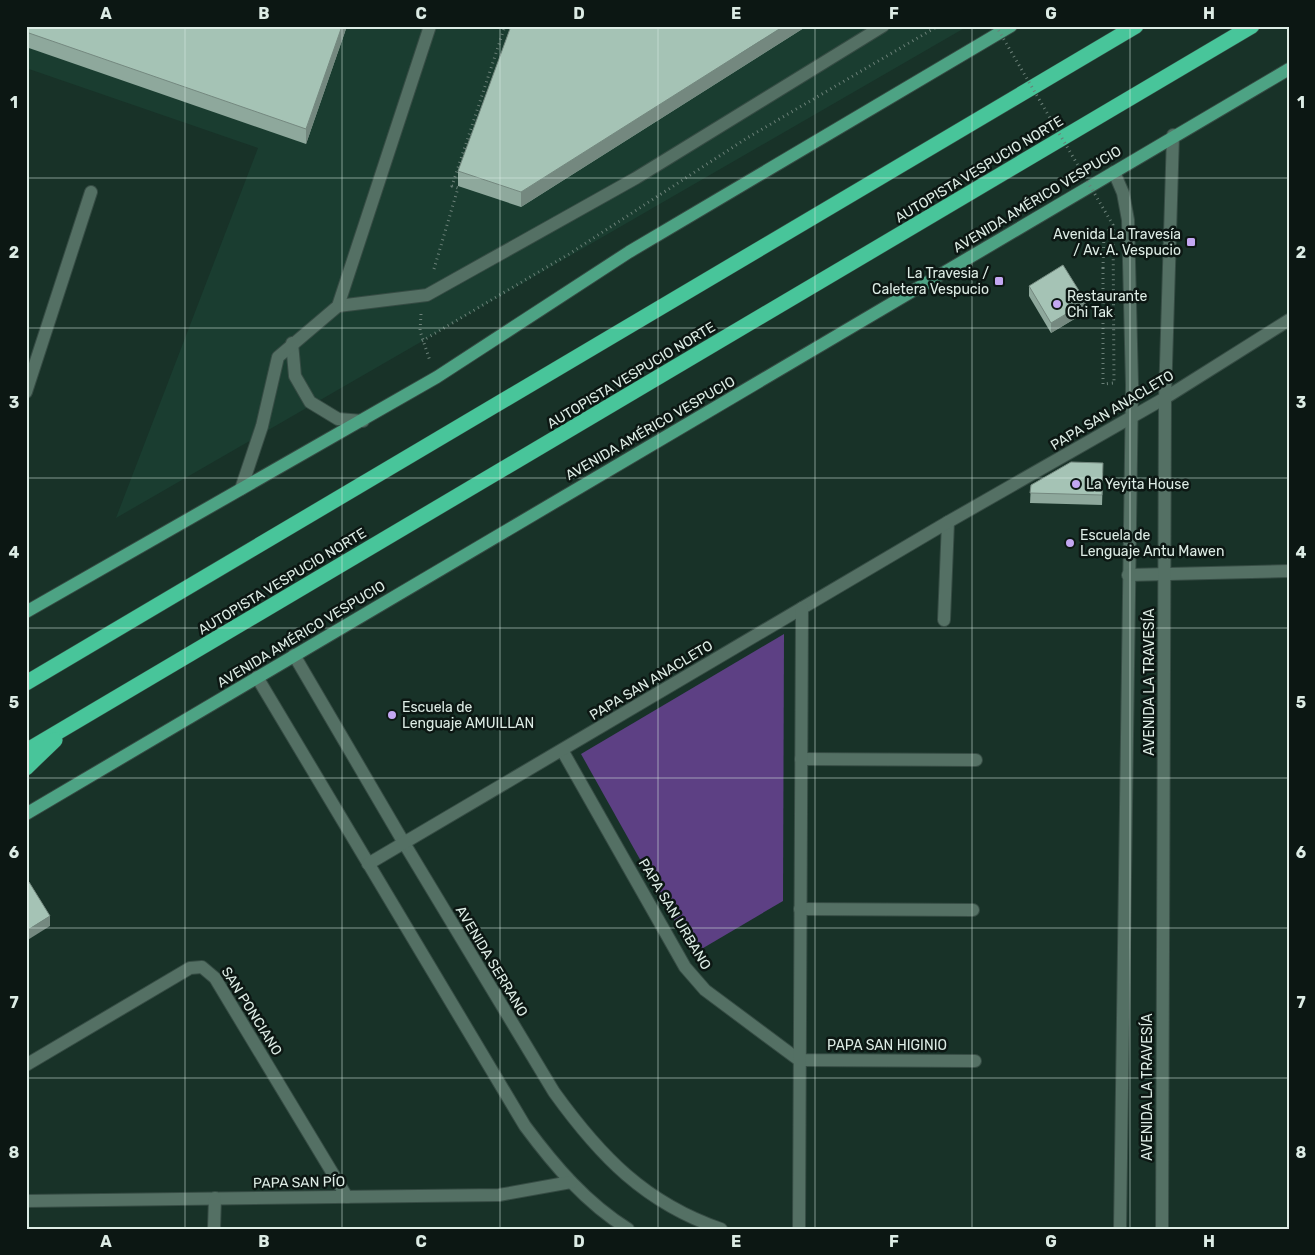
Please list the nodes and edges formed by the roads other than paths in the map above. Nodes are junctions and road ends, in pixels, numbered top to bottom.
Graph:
1 (430, 26) edge
2 (883, 26) edge
3 (1010, 26) edge
4 (1136, 26) edge
5 (1252, 26) edge
6 (1289, 69) edge
7 (1173, 136) junction
8 (1114, 172) junction
9 (91, 192) dead end
10 (338, 306) junction
11 (1289, 320) edge
12 (292, 343) junction
13 (26, 392) edge
14 (1164, 398) junction
15 (1132, 417) junction
16 (364, 421) junction
17 (241, 489) junction
18 (948, 522) junction
19 (1289, 571) edge
20 (1164, 574) junction
21 (1128, 575) junction
22 (802, 608) junction
23 (26, 612) edge
24 (944, 620) dead end
25 (294, 655) junction
26 (257, 677) junction
27 (26, 683) edge
28 (70, 725) junction
29 (562, 750) junction
30 (26, 751) edge
31 (801, 759) junction
32 (976, 760) dead end
33 (26, 768) edge
34 (26, 814) edge
35 (404, 843) junction
36 (368, 864) junction
37 (800, 909) junction
38 (973, 910) dead end
39 (799, 1060) junction
40 (975, 1060) dead end
41 (26, 1065) edge
42 (571, 1182) junction
43 (347, 1197) junction
44 (214, 1198) junction
45 (26, 1201) edge
46 (214, 1229) edge
47 (628, 1229) edge
48 (721, 1229) edge
49 (799, 1229) edge
50 (1120, 1229) edge
51 (1162, 1229) edge

1 - 10 street
2 - 10 street
3 - 16 main road
4 - 27 highway
5 - 28 highway, AUTOPISTA VESPUCIO NORTE
6 - 7 main road, AVENIDA AMÉRICO VESPUCIO
7 - 8 main road, AVENIDA AMÉRICO VESPUCIO
7 - 14 street, AVENIDA LA TRAVESÍA
8 - 15 street, AVENIDA LA TRAVESÍA
8 - 25 main road, AVENIDA AMÉRICO VESPUCIO
9 - 13 street
10 - 12 street
11 - 14 street, PAPA SAN ANACLETO
12 - 16 street
12 - 17 street
14 - 15 street, PAPA SAN ANACLETO
14 - 20 street, AVENIDA LA TRAVESÍA
15 - 18 street, PAPA SAN ANACLETO
15 - 21 street, AVENIDA LA TRAVESÍA
16 - 17 main road
17 - 23 main road
18 - 22 street, PAPA SAN ANACLETO
18 - 24 street
19 - 20 street
20 - 21 street
20 - 51 street, AVENIDA LA TRAVESÍA
21 - 50 street, AVENIDA LA TRAVESÍA
22 - 29 street, PAPA SAN ANACLETO
22 - 31 street
25 - 26 main road, AVENIDA AMÉRICO VESPUCIO
25 - 35 street, AVENIDA SERRANO
26 - 34 main road, AVENIDA AMÉRICO VESPUCIO
26 - 36 street
28 - 30 highway, AUTOPISTA VESPUCIO NORTE
28 - 33 highway
29 - 35 street, PAPA SAN ANACLETO
29 - 39 street, PAPA SAN URBANO
31 - 32 street
31 - 37 street
35 - 36 street, PAPA SAN ANACLETO
35 - 48 street, AVENIDA SERRANO
36 - 42 street
37 - 38 street
37 - 39 street
39 - 40 street, PAPA SAN HIGINIO
39 - 49 street
41 - 43 street, SAN PONCIANO
42 - 43 street, PAPA SAN PÍO
42 - 47 street
43 - 44 street, PAPA SAN PÍO
44 - 45 street, PAPA SAN PÍO
44 - 46 street

